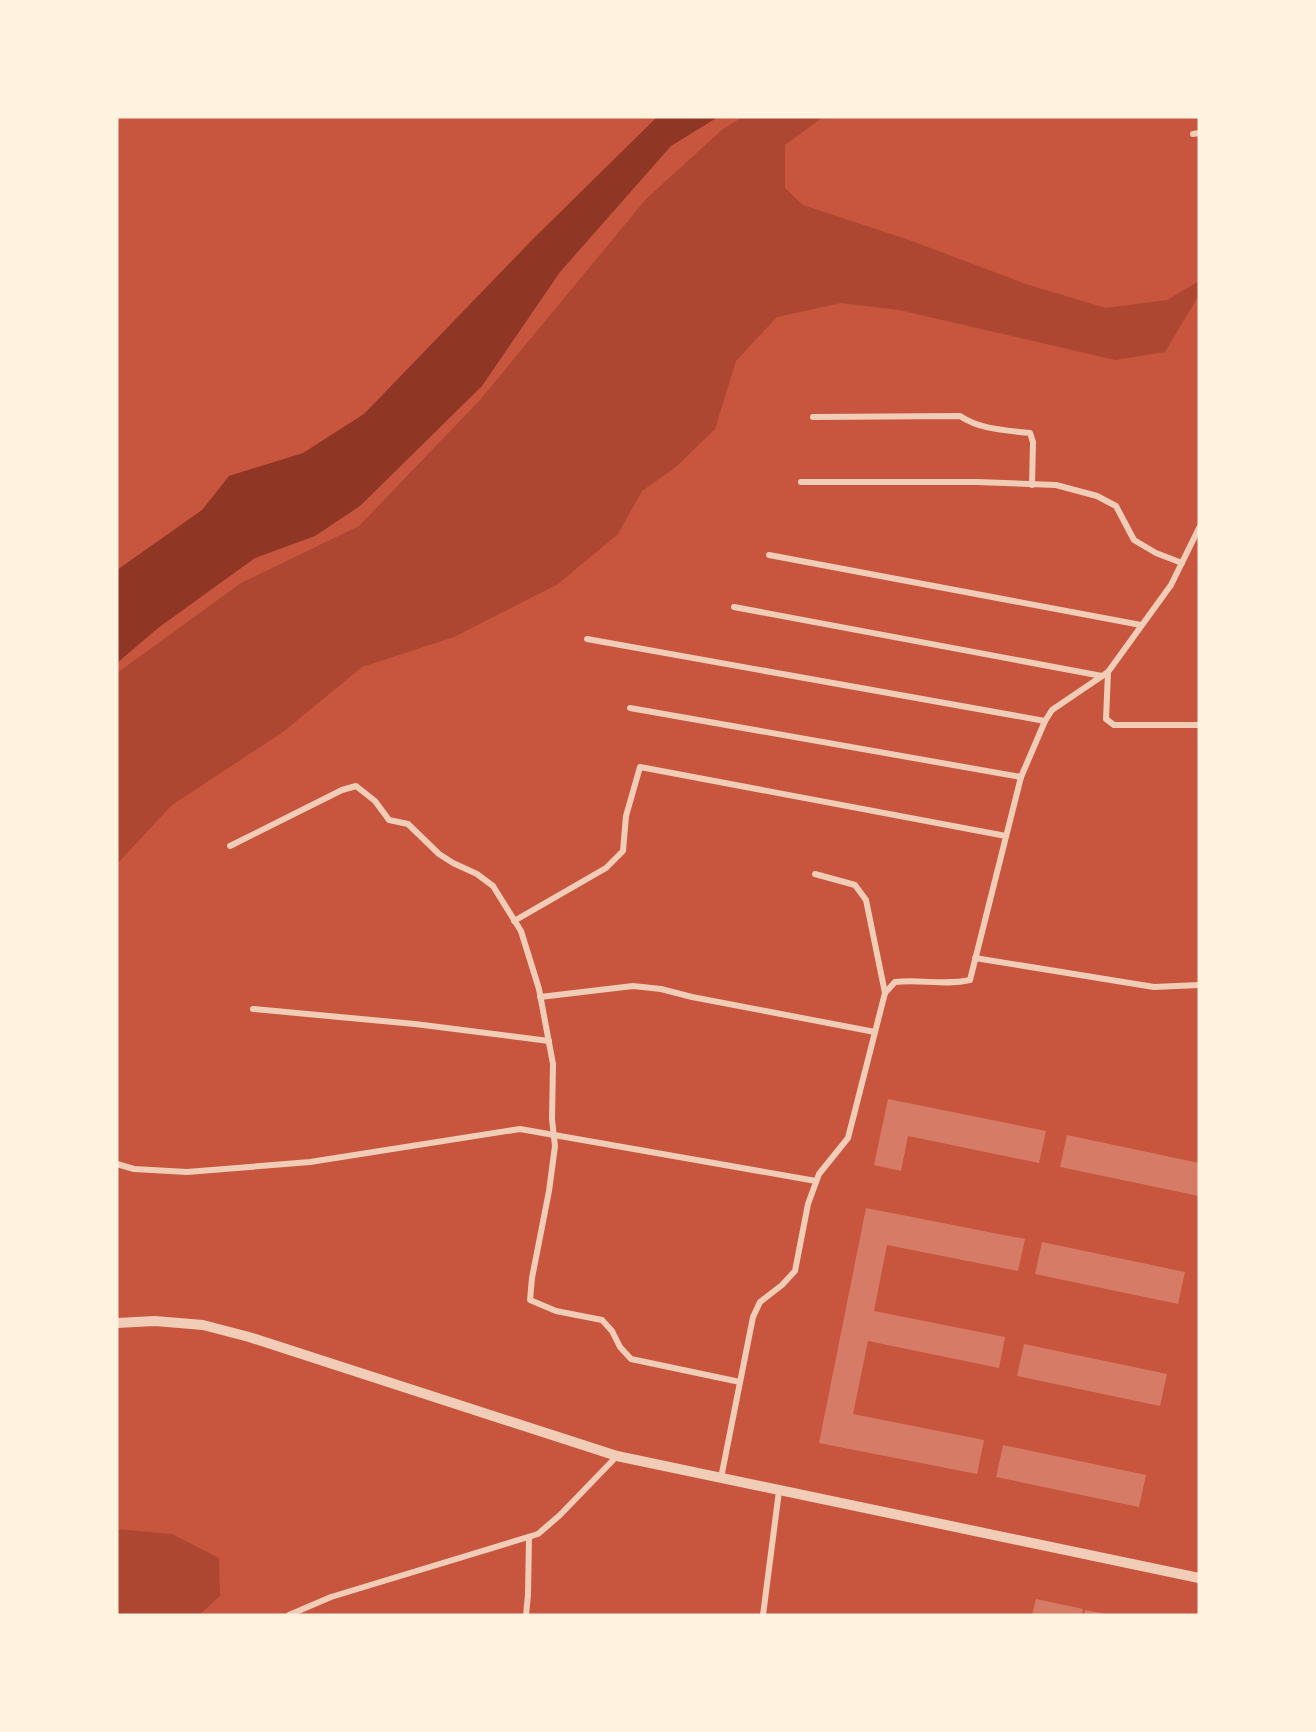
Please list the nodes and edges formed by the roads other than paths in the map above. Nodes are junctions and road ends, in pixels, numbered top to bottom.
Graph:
1 (813, 417) dead end
2 (801, 482) dead end
3 (1032, 484) junction
4 (1199, 528) edge
5 (769, 555) dead end
6 (1182, 563) junction
7 (734, 608) dead end
8 (1141, 625) junction
9 (587, 639) dead end
10 (1105, 674) junction
11 (630, 708) dead end
12 (1045, 722) junction
13 (1199, 726) edge
14 (1021, 777) junction
15 (1006, 836) junction
16 (230, 846) dead end
17 (815, 873) dead end
18 (514, 921) junction
19 (975, 958) junction
20 (1199, 985) edge
21 (885, 993) junction
22 (540, 997) junction
23 (253, 1009) dead end
24 (875, 1032) junction
25 (549, 1041) junction
26 (553, 1135) junction
27 (117, 1164) edge
28 (816, 1181) junction
29 (117, 1323) edge
30 (740, 1382) junction
31 (617, 1456) junction
32 (720, 1479) junction
33 (779, 1491) junction
34 (529, 1537) junction
35 (1199, 1578) edge
36 (289, 1615) edge
37 (526, 1615) edge
38 (763, 1615) edge

1 - 3 street
2 - 3 street
3 - 6 street
4 - 6 street
5 - 8 street
6 - 8 street
7 - 10 street
8 - 10 street
9 - 12 street
10 - 12 street
10 - 13 street
11 - 14 street
12 - 14 street
14 - 15 street
15 - 18 street
15 - 19 street
16 - 18 street
17 - 21 street
18 - 22 street
19 - 20 street
19 - 21 street
21 - 24 street
22 - 24 street
22 - 25 street
23 - 25 street
24 - 28 street
25 - 26 street
26 - 27 street
26 - 28 street
26 - 30 street
28 - 30 street
29 - 31 street
30 - 32 street
31 - 32 street
31 - 34 street
32 - 33 street
33 - 35 street
33 - 38 street
34 - 36 street
34 - 37 street

